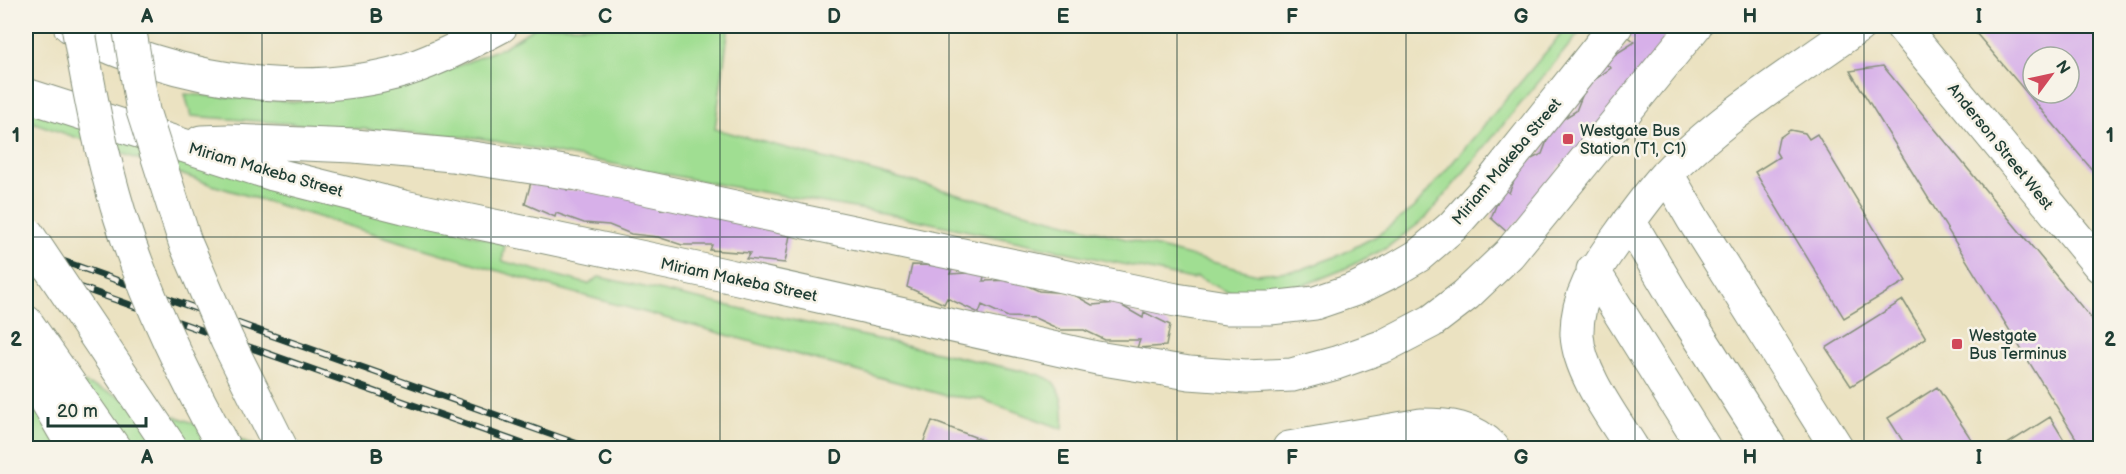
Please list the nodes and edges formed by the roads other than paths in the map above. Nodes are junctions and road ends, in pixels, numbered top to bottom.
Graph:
1 (70, 26) edge
2 (78, 26) edge
3 (129, 26) edge
4 (139, 26) edge
5 (501, 26) edge
6 (1616, 26) edge
7 (1695, 26) edge
8 (1858, 26) edge
9 (1902, 26) edge
10 (26, 95) edge
11 (143, 111) junction
12 (175, 142) junction
13 (1667, 174) junction
14 (1629, 221) junction
15 (26, 232) edge
16 (2100, 266) edge
17 (1593, 270) junction
18 (26, 322) edge
19 (1577, 337) junction
20 (26, 365) edge
21 (74, 448) edge
22 (114, 448) edge
23 (171, 448) edge
24 (224, 448) edge
25 (281, 448) edge
26 (1289, 448) edge
27 (1493, 448) edge
28 (1632, 448) edge
29 (1654, 448) edge
30 (1704, 448) edge
31 (1770, 448) edge
32 (1837, 448) edge

1 - 5 main road
2 - 24 main road, bridge
3 - 11 main road, bridge
4 - 11 main road
6 - 12 main road, Miriam Makeba Street
7 - 12 main road, Miriam Makeba Street
8 - 13 main road
9 - 16 main road, Anderson Street West
10 - 12 main road
11 - 25 main road, bridge
13 - 14 main road
13 - 32 main road
14 - 17 main road
14 - 31 main road
15 - 23 main road, bridge
17 - 19 main road
17 - 30 main road
18 - 22 main road
19 - 28 main road
19 - 29 main road
20 - 21 main road
26 - 27 main road

